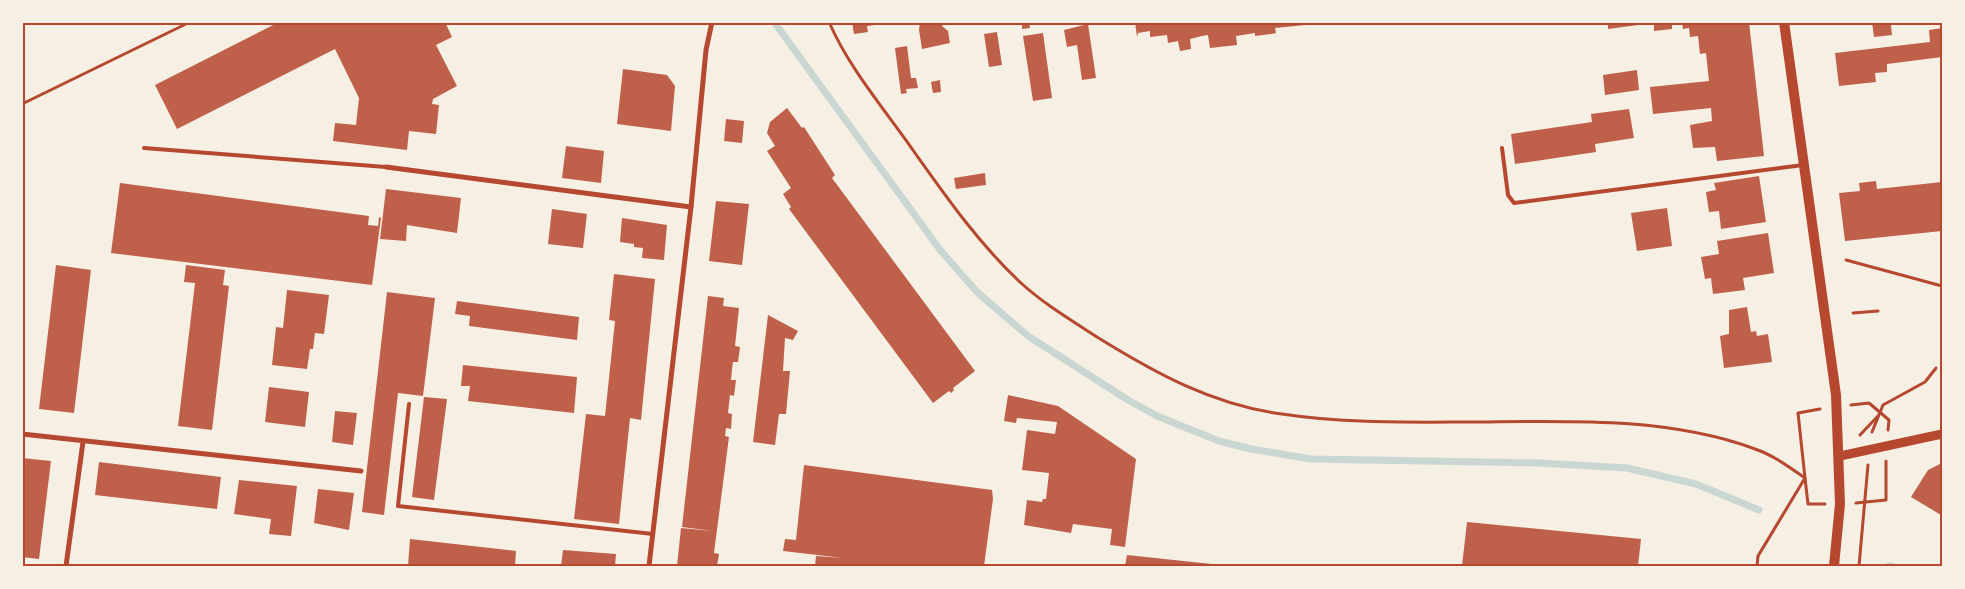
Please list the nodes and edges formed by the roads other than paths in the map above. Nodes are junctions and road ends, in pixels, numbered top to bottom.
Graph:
1 (712, 22) edge
2 (1784, 22) edge
3 (144, 148) dead end
4 (1502, 148) dead end
5 (1803, 165) junction
6 (386, 168) joint
7 (691, 207) junction
8 (409, 404) dead end
9 (22, 434) edge
10 (1942, 434) edge
11 (82, 442) junction
12 (1840, 456) junction
13 (361, 471) dead end
14 (653, 534) junction
15 (66, 566) edge
16 (650, 566) edge
17 (1834, 566) edge

1 - 7 street
2 - 5 main road
3 - 6 lane
4 - 5 lane
5 - 12 main road
6 - 7 street
7 - 14 street
8 - 14 lane
9 - 11 street
10 - 12 street
11 - 13 street
11 - 15 street
12 - 17 main road
14 - 16 street

